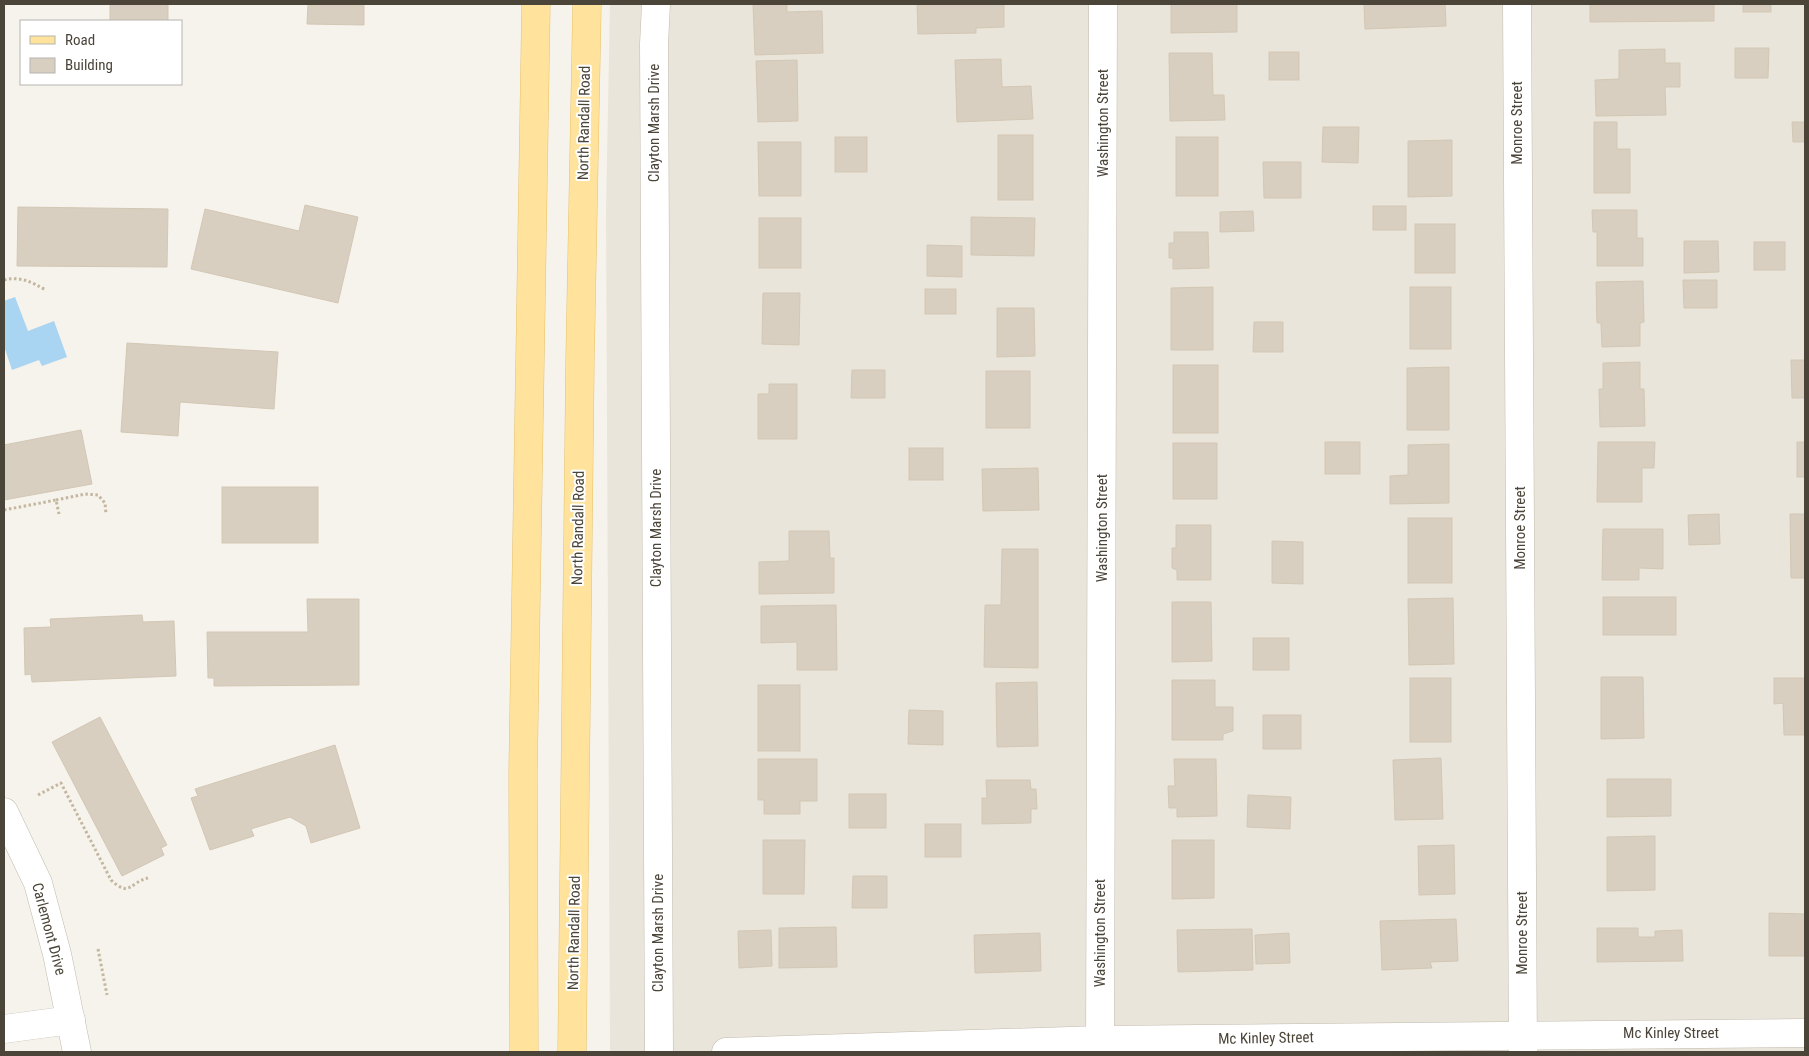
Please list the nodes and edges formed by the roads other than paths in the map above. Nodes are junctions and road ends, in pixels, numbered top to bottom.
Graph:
1 (536, 4) edge
2 (587, 4) edge
3 (656, 4) edge
4 (1103, 4) edge
5 (1517, 4) edge
6 (4, 812) edge
7 (71, 1020) junction
8 (4, 1029) edge
9 (1805, 1032) edge
10 (1523, 1043) edge
11 (1100, 1046) edge
12 (77, 1052) edge
13 (524, 1052) edge
14 (572, 1052) edge
15 (659, 1052) edge
16 (726, 1052) edge

1 - 13 main road
2 - 14 main road, North Randall Road
3 - 15 street, Clayton Marsh Drive
4 - 11 street, Washington Street
5 - 10 street, Monroe Street
6 - 7 street, Carlemont Drive
7 - 8 street
7 - 12 street, Carlemont Drive
9 - 10 street, Mc Kinley Street
10 - 11 street, Mc Kinley Street
11 - 16 street, Mc Kinley Street

